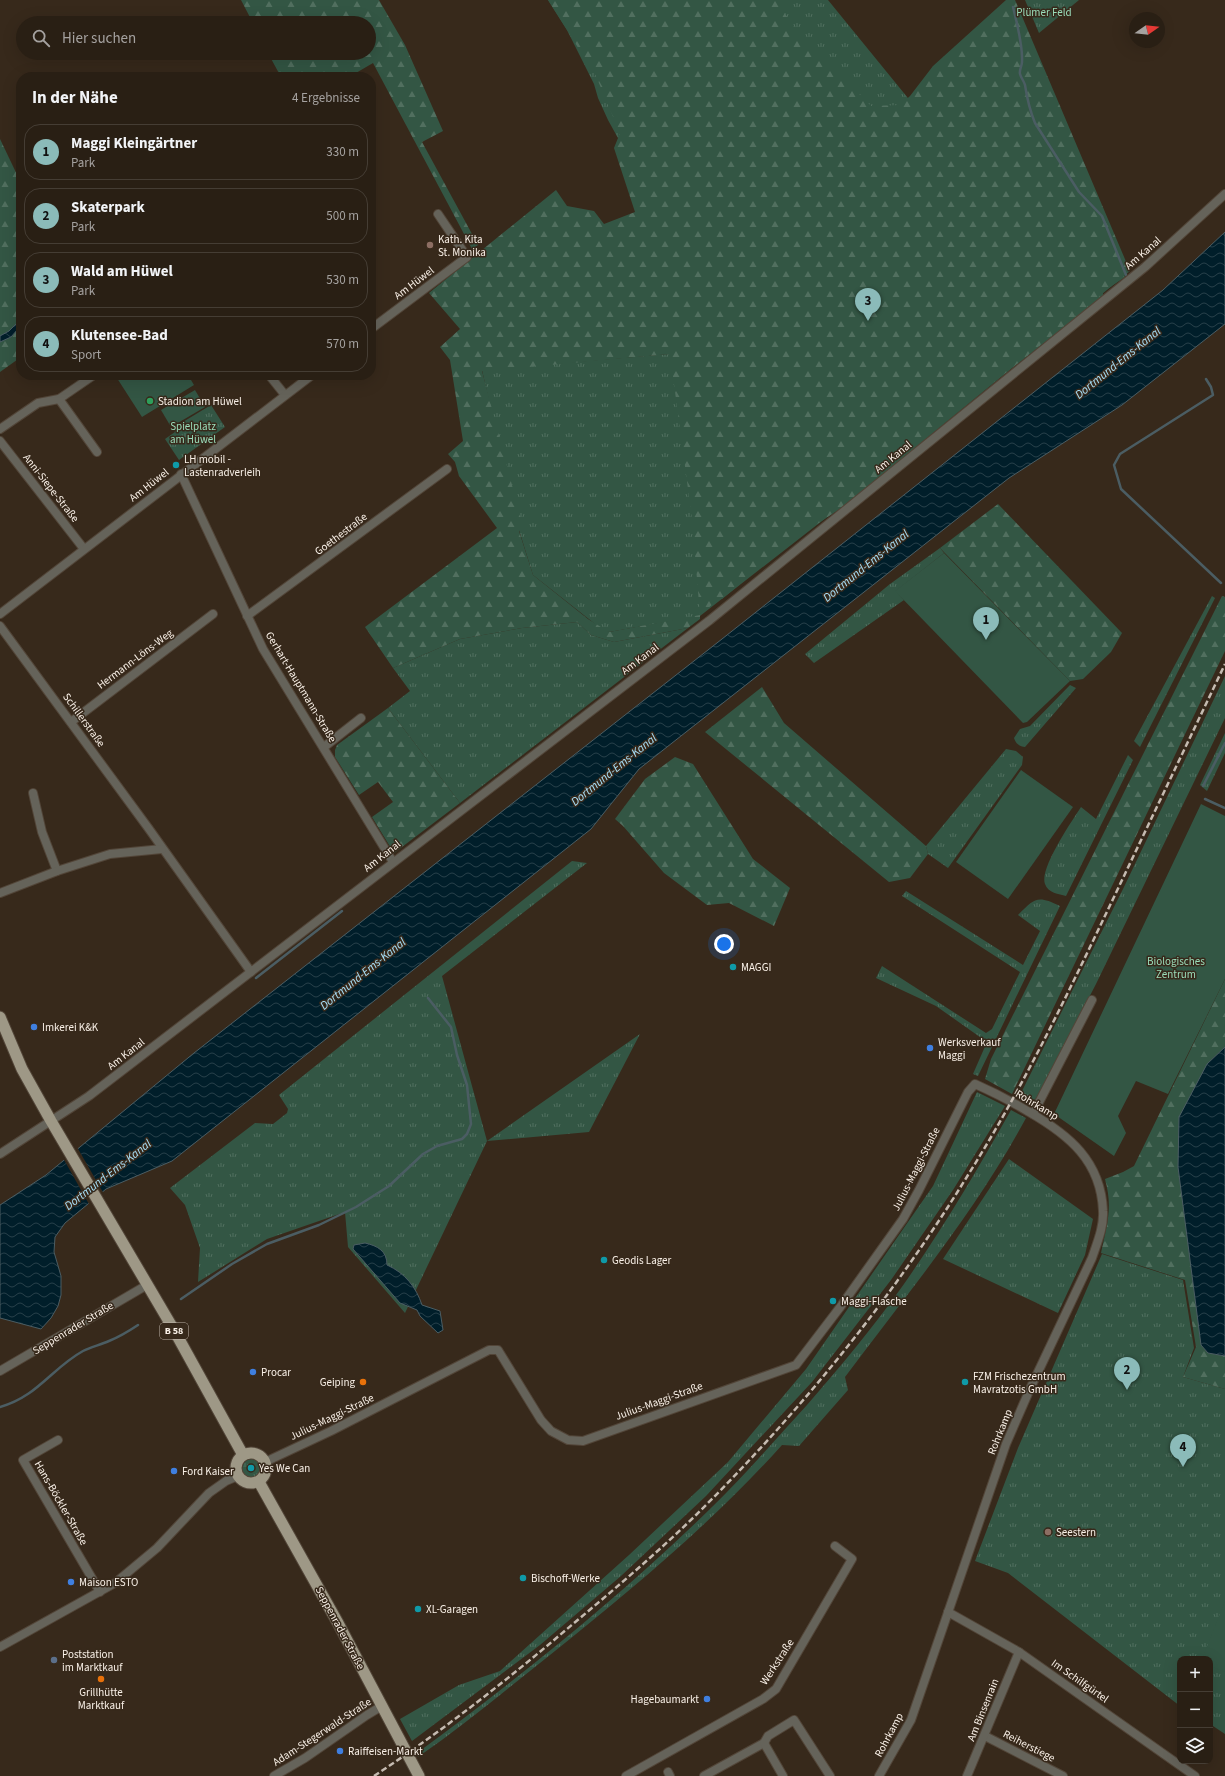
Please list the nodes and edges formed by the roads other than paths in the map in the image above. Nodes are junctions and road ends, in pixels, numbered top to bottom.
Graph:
1 (1225, 194) edge
2 (438, 214) dead end
3 (376, 325) edge
4 (86, 380) edge
5 (273, 380) edge
6 (306, 380) edge
7 (285, 396) junction
8 (59, 398) junction
9 (0, 429) edge
10 (0, 441) edge
11 (97, 452) dead end
12 (447, 469) dead end
13 (181, 474) junction
14 (84, 549) junction
15 (0, 614) edge
16 (213, 614) dead end
17 (247, 616) junction
18 (0, 626) edge
19 (361, 718) dead end
20 (71, 722) junction
21 (324, 747) junction
22 (33, 793) dead end
23 (162, 848) junction
24 (393, 862) junction
25 (57, 871) junction
26 (0, 893) edge
27 (251, 972) junction
28 (1092, 1000) dead end
29 (0, 1017) edge
30 (975, 1084) joint
31 (1033, 1114) junction
32 (51, 1121) junction
33 (0, 1154) edge
34 (147, 1284) junction
35 (0, 1371) edge
36 (58, 1440) dead end
37 (243, 1455) junction
38 (265, 1462) junction
39 (238, 1476) junction
40 (259, 1482) junction
41 (835, 1546) dead end
42 (100, 1592) junction
43 (948, 1612) junction
44 (0, 1647) edge
45 (1018, 1652) junction
46 (382, 1706) junction
47 (985, 1736) junction
48 (764, 1743) junction
49 (274, 1776) edge
50 (419, 1776) edge
51 (626, 1776) edge
52 (704, 1776) edge
53 (783, 1776) edge
54 (830, 1776) edge
55 (879, 1776) edge
56 (967, 1776) edge
57 (1063, 1776) edge
58 (1195, 1776) edge

1 - 24 street, Am Kanal
2 - 3 street, Am Hüwel
4 - 8 street
5 - 7 street
6 - 7 street, Am Hüwel
7 - 13 street, Am Hüwel
8 - 9 street
8 - 11 street
10 - 14 street, Anni-Siepe-Straße
12 - 17 street, Goethestraße
13 - 14 street, Am Hüwel
13 - 17 street, Gerhart-Hauptmann-Straße
14 - 15 street, Am Hüwel
16 - 20 street, Hermann-Löns-Weg
17 - 21 street, Gerhart-Hauptmann-Straße
18 - 20 street, Schillerstraße
19 - 21 street
20 - 23 street, Schillerstraße
21 - 24 street, Gerhart-Hauptmann-Straße
22 - 25 street
23 - 25 street
23 - 27 street
24 - 27 street, Am Kanal
25 - 26 street
27 - 32 street, Am Kanal
28 - 31 street
29 - 32 main road, B 58
30 - 31 street, Rohrkamp
30 - 38 street, Julius-Maggi-Straße
31 - 43 street, Rohrkamp
32 - 33 street, Am Kanal
32 - 34 main road, B 58
34 - 35 street, Seppenrader Straße
34 - 37 main road, B 58
36 - 42 street, Hans-Böckler-Straße
37 - 38 main road
37 - 39 main road
38 - 40 main road
39 - 40 main road
39 - 42 street
40 - 46 main road, Seppenrader Straße
41 - 51 street, Werkstraße
42 - 44 street
43 - 45 street, Im Schilfgürtel
43 - 55 street, Rohrkamp
45 - 47 street, Am Binsenrain
45 - 58 street, Im Schilfgürtel
46 - 49 street, Adam-Stegerwald-Straße
46 - 50 main road, Seppenrader Straße
47 - 56 street, Am Binsenrain
47 - 57 street, Reiherstiege
48 - 52 street
48 - 53 street
48 - 54 street

